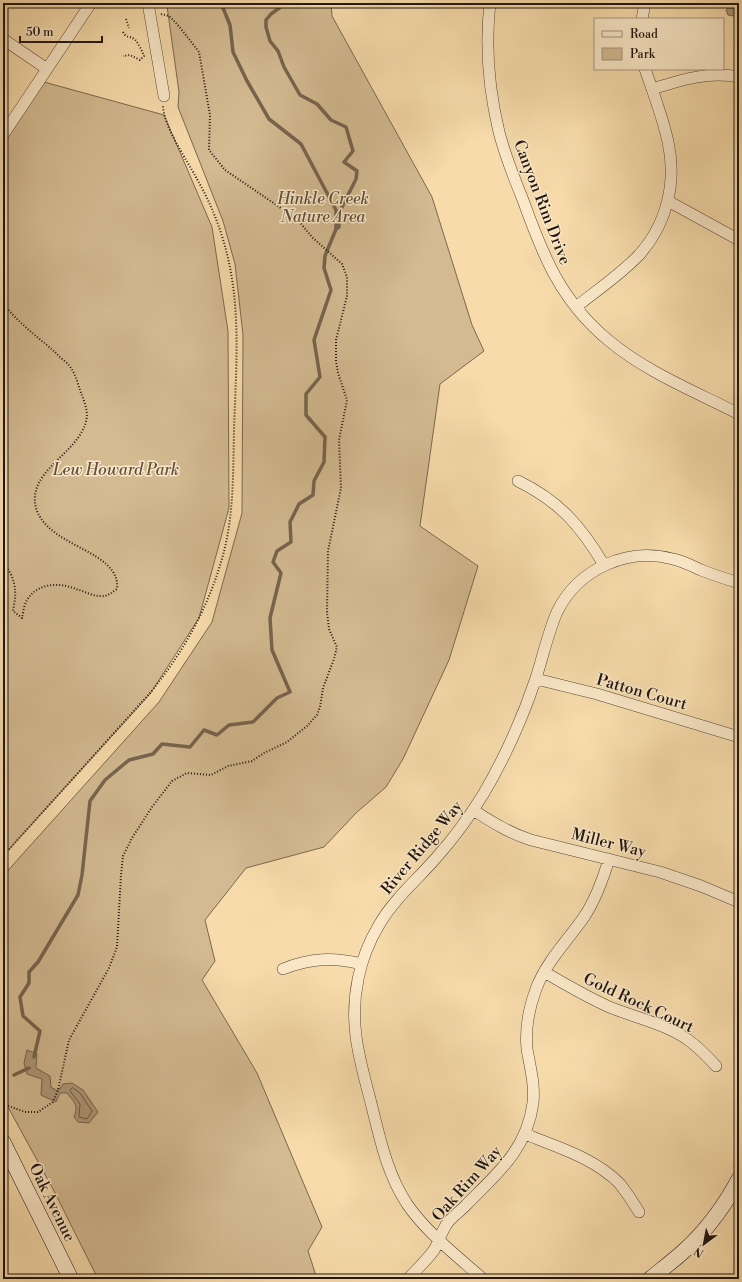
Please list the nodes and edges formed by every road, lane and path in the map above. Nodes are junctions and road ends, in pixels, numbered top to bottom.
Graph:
1 (91, 3) edge
2 (148, 3) edge
3 (490, 3) edge
4 (645, 3) edge
5 (158, 13) dead end
6 (642, 18) edge
7 (126, 19) dead end
8 (129, 28) dead end
9 (123, 32) dead end
10 (3, 39) edge
11 (123, 56) dead end
12 (47, 69) junction
13 (645, 70) edge
14 (739, 77) edge
15 (652, 89) junction
16 (164, 96) joint
17 (3, 135) edge
18 (668, 201) junction
19 (739, 240) edge
20 (3, 303) edge
21 (576, 307) junction
22 (739, 414) edge
23 (518, 481) dead end
24 (3, 564) edge
25 (604, 565) junction
26 (739, 583) edge
27 (536, 679) junction
28 (739, 736) edge
29 (473, 810) junction
30 (3, 856) edge
31 (609, 859) junction
32 (739, 902) edge
33 (362, 964) junction
34 (283, 969) dead end
35 (544, 972) junction
36 (716, 1066) dead end
37 (3, 1099) edge
38 (525, 1134) junction
39 (3, 1142) edge
40 (739, 1179) edge
41 (639, 1212) dead end
42 (439, 1239) junction
43 (71, 1279) edge
44 (408, 1279) edge
45 (484, 1279) edge
46 (650, 1279) edge

1 - 12 street
2 - 16 street
3 - 21 street, Canyon Rim Drive
4 - 6 street
5 - 37 path
7 - 8 path
9 - 11 path
10 - 12 street
12 - 17 street
13 - 15 street
14 - 15 street
15 - 18 street
16 - 30 path
18 - 19 street
18 - 21 street
20 - 24 path
21 - 22 street, Canyon Rim Drive
23 - 25 street
25 - 26 street, River Ridge Way
25 - 27 street, River Ridge Way
27 - 28 street, Patton Court
27 - 29 street, River Ridge Way
29 - 31 street, Miller Way
29 - 33 street, River Ridge Way
31 - 32 street, Miller Way
31 - 35 street, Oak Rim Way
33 - 34 street
33 - 42 street, River Ridge Way
35 - 36 street, Gold Rock Court
35 - 38 street, Oak Rim Way
38 - 41 street
38 - 42 street, Oak Rim Way
39 - 43 main road, Oak Avenue
40 - 46 main road
42 - 44 street, Oak Rim Way
42 - 45 street, River Ridge Way

